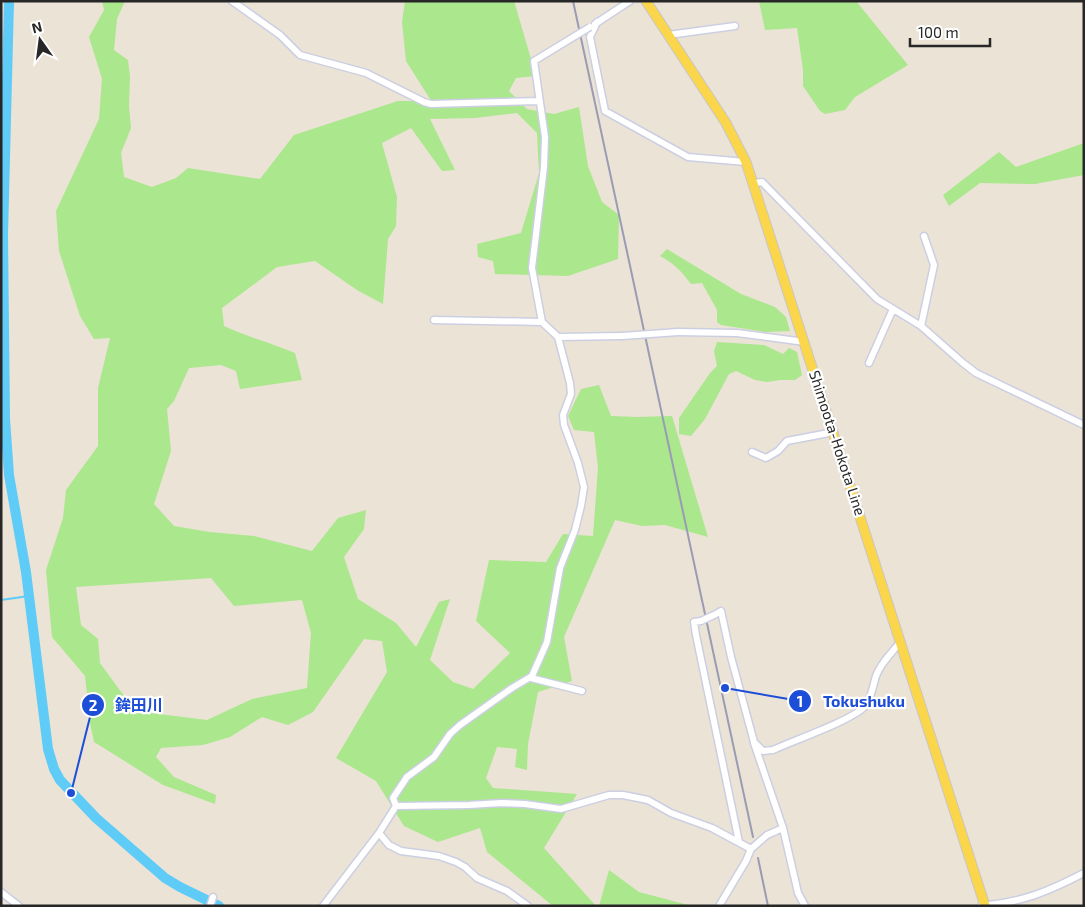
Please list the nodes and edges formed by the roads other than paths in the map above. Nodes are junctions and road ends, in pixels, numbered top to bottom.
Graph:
1 (232, 1) edge
2 (630, 1) edge
3 (646, 1) edge
4 (597, 22) junction
5 (735, 26) dead end
6 (668, 34) junction
7 (539, 102) junction
8 (746, 162) junction
9 (754, 182) junction
10 (924, 236) dead end
11 (893, 309) junction
12 (434, 320) dead end
13 (542, 322) junction
14 (922, 326) junction
15 (558, 337) junction
16 (805, 342) junction
17 (869, 363) dead end
18 (1084, 426) edge
19 (834, 432) junction
20 (752, 452) dead end
21 (901, 642) junction
22 (531, 678) junction
23 (582, 691) dead end
24 (754, 742) junction
25 (396, 806) junction
26 (783, 828) junction
27 (379, 833) junction
28 (739, 842) junction
29 (751, 849) junction
30 (1084, 873) edge
31 (1, 892) edge
32 (214, 897) dead end
33 (19, 906) edge
34 (210, 906) edge
35 (323, 906) edge
36 (528, 906) edge
37 (719, 906) edge
38 (805, 906) edge
39 (984, 906) edge

1 - 7 street
2 - 4 street
3 - 6 main road, Shimoota-Hokota Line
4 - 7 street, bridge
4 - 8 street
5 - 6 street
6 - 8 main road, Shimoota-Hokota Line
7 - 13 street
8 - 9 main road, Shimoota-Hokota Line
9 - 11 street
9 - 16 main road, Shimoota-Hokota Line
10 - 14 street
11 - 14 street
11 - 17 street
12 - 13 street
13 - 15 street
14 - 18 street
15 - 16 street, bridge
15 - 22 street
16 - 19 main road, Shimoota-Hokota Line
19 - 20 street
19 - 21 main road, Shimoota-Hokota Line
21 - 24 street
21 - 39 main road, Shimoota-Hokota Line
22 - 23 street
22 - 25 street
24 - 26 street
24 - 28 street, bridge
25 - 27 street
25 - 28 street
26 - 29 street
26 - 38 street
27 - 35 street
27 - 36 street
28 - 29 street
29 - 37 street
30 - 39 street
31 - 33 street
32 - 34 street

